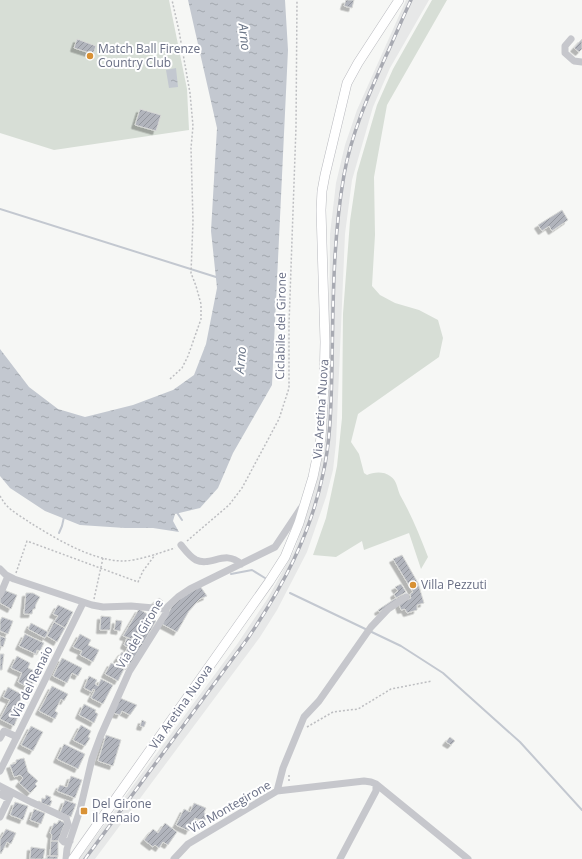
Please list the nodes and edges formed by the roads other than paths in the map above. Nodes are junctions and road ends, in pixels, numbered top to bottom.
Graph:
1 (399, 0) edge
2 (570, 39) dead end
3 (582, 62) edge
4 (306, 500) junction
5 (180, 545) road end
6 (241, 564) junction
7 (0, 569) edge
8 (12, 576) junction
9 (0, 595) edge
10 (406, 597) dead end
11 (83, 603) junction
12 (165, 609) junction
13 (2, 730) edge
14 (17, 737) junction
15 (0, 738) edge
16 (0, 771) edge
17 (376, 784) junction
18 (0, 786) edge
19 (277, 791) junction
20 (0, 794) edge
21 (10, 796) junction
22 (0, 817) edge
23 (70, 841) junction
24 (80, 848) junction
25 (66, 859) edge
26 (73, 859) edge
27 (174, 859) edge
28 (340, 859) edge
29 (468, 859) edge

1 - 4 main road, Via Aretina Nuova
2 - 3 street
4 - 6 street, Via del Girone
4 - 24 main road, Via Aretina Nuova
5 - 6 street
6 - 12 street, Via del Girone
7 - 8 street
8 - 9 street
8 - 11 street
10 - 19 street
11 - 12 street
11 - 14 street, Via del Renaio
12 - 23 street, Via del Girone
13 - 14 street
13 - 15 street
14 - 16 street, Via del Renaio
17 - 19 street, Via Montegirone
17 - 28 street
17 - 29 street
18 - 21 street
19 - 27 street, Via Montegirone
20 - 21 street
21 - 22 street
21 - 23 street
23 - 24 street
23 - 25 street, Via del Girone
24 - 26 main road, Via Aretina Nuova

